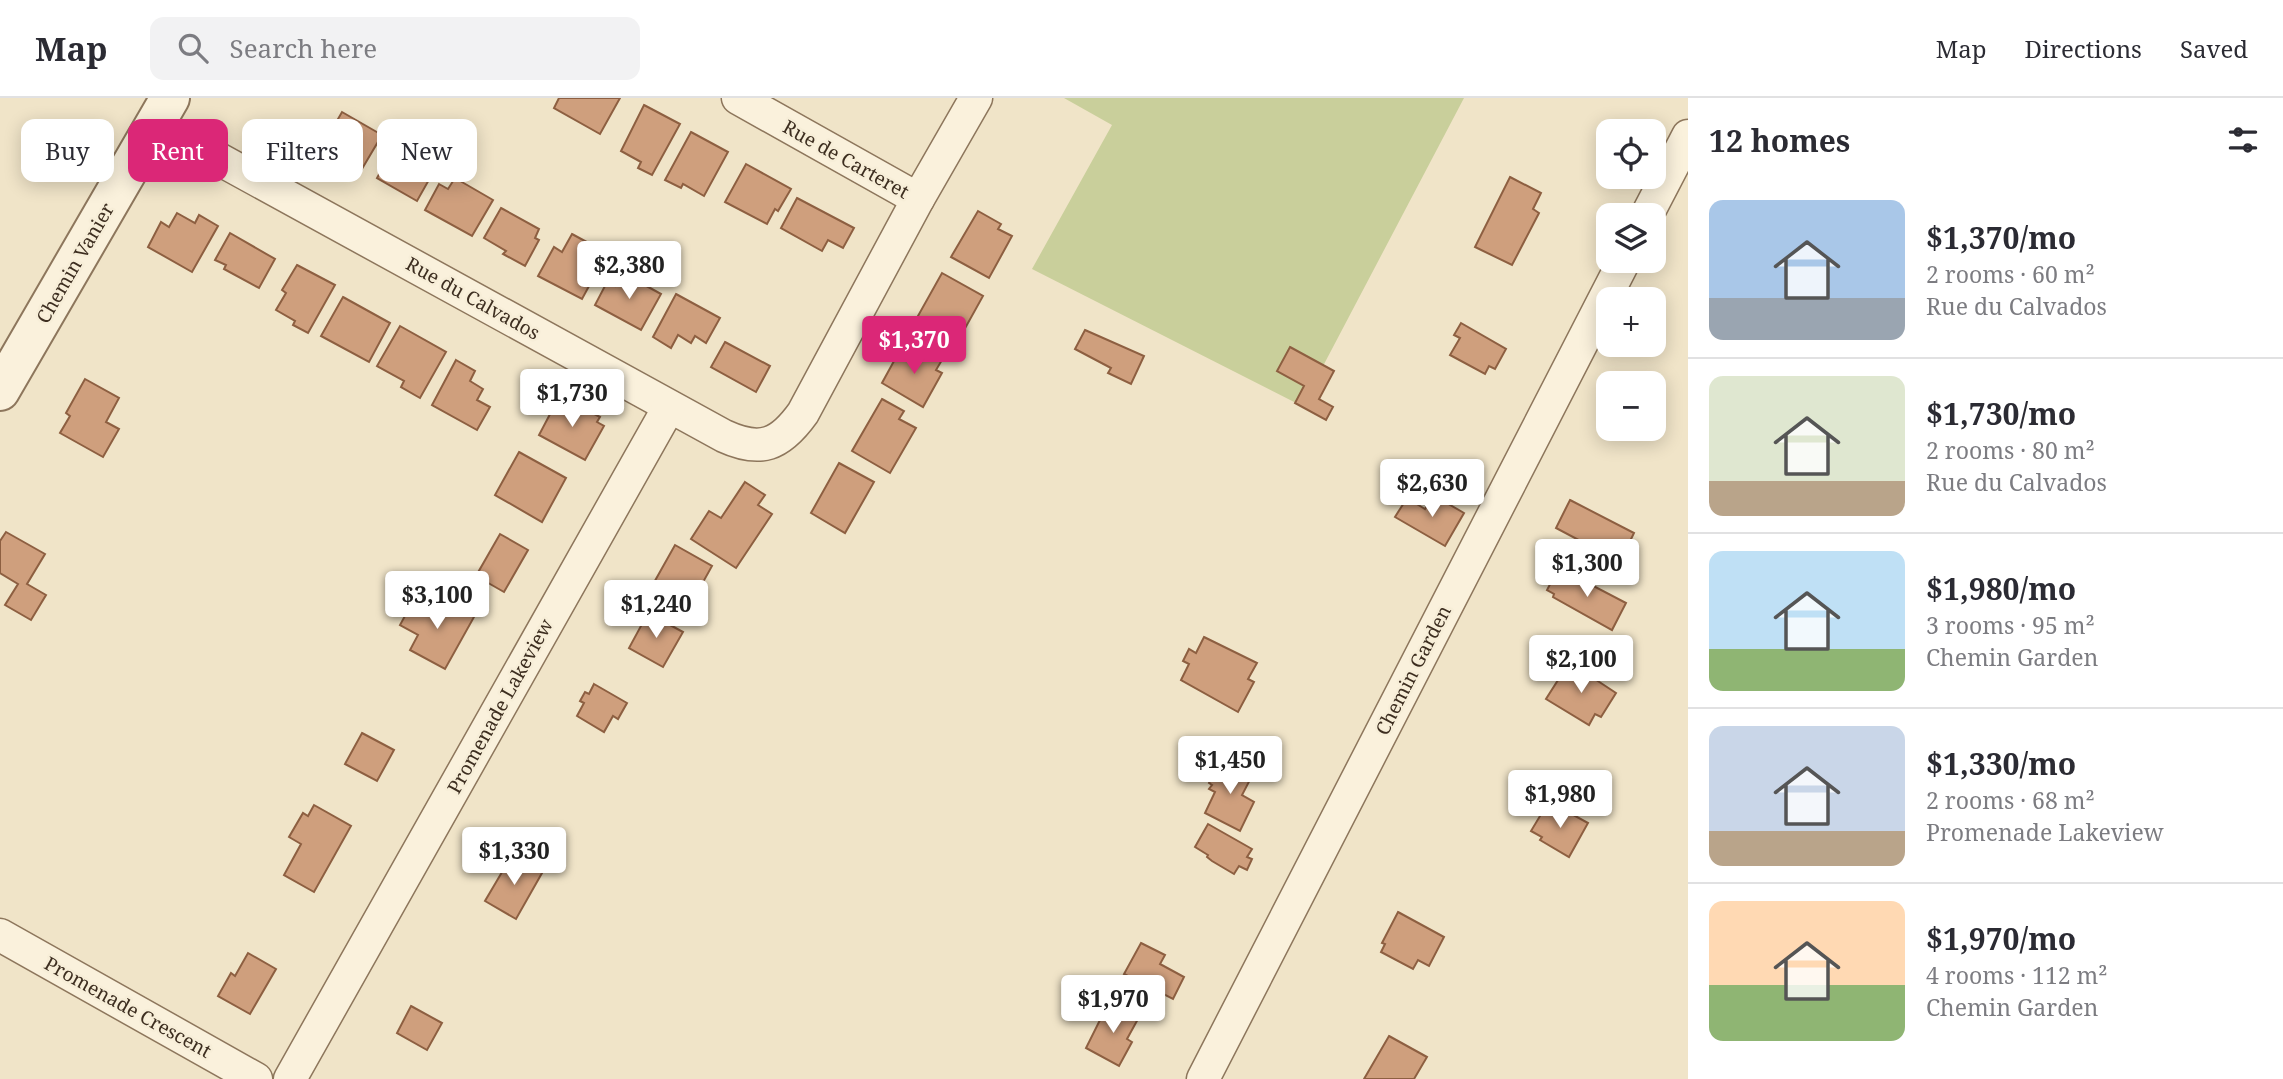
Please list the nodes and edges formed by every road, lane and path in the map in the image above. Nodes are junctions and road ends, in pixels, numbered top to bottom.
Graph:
1 (738, 98) edge
2 (976, 98) edge
3 (163, 111) edge
4 (1688, 136) edge
5 (1680, 173) edge
6 (918, 199) junction
7 (1656, 203) edge
8 (1618, 273) edge
9 (0, 391) edge
10 (669, 407) junction
11 (0, 935) edge
12 (256, 1079) edge
13 (290, 1079) edge
14 (1203, 1079) edge

1 - 6 street, Rue de Carteret
2 - 6 street, Rue du Calvados
3 - 9 street, Chemin Vanier
3 - 10 street, Rue du Calvados
4 - 5 street
5 - 7 street
6 - 10 street, Rue du Calvados
8 - 14 street, Chemin Garden
10 - 13 street, Promenade Lakeview
11 - 12 street, Promenade Crescent

